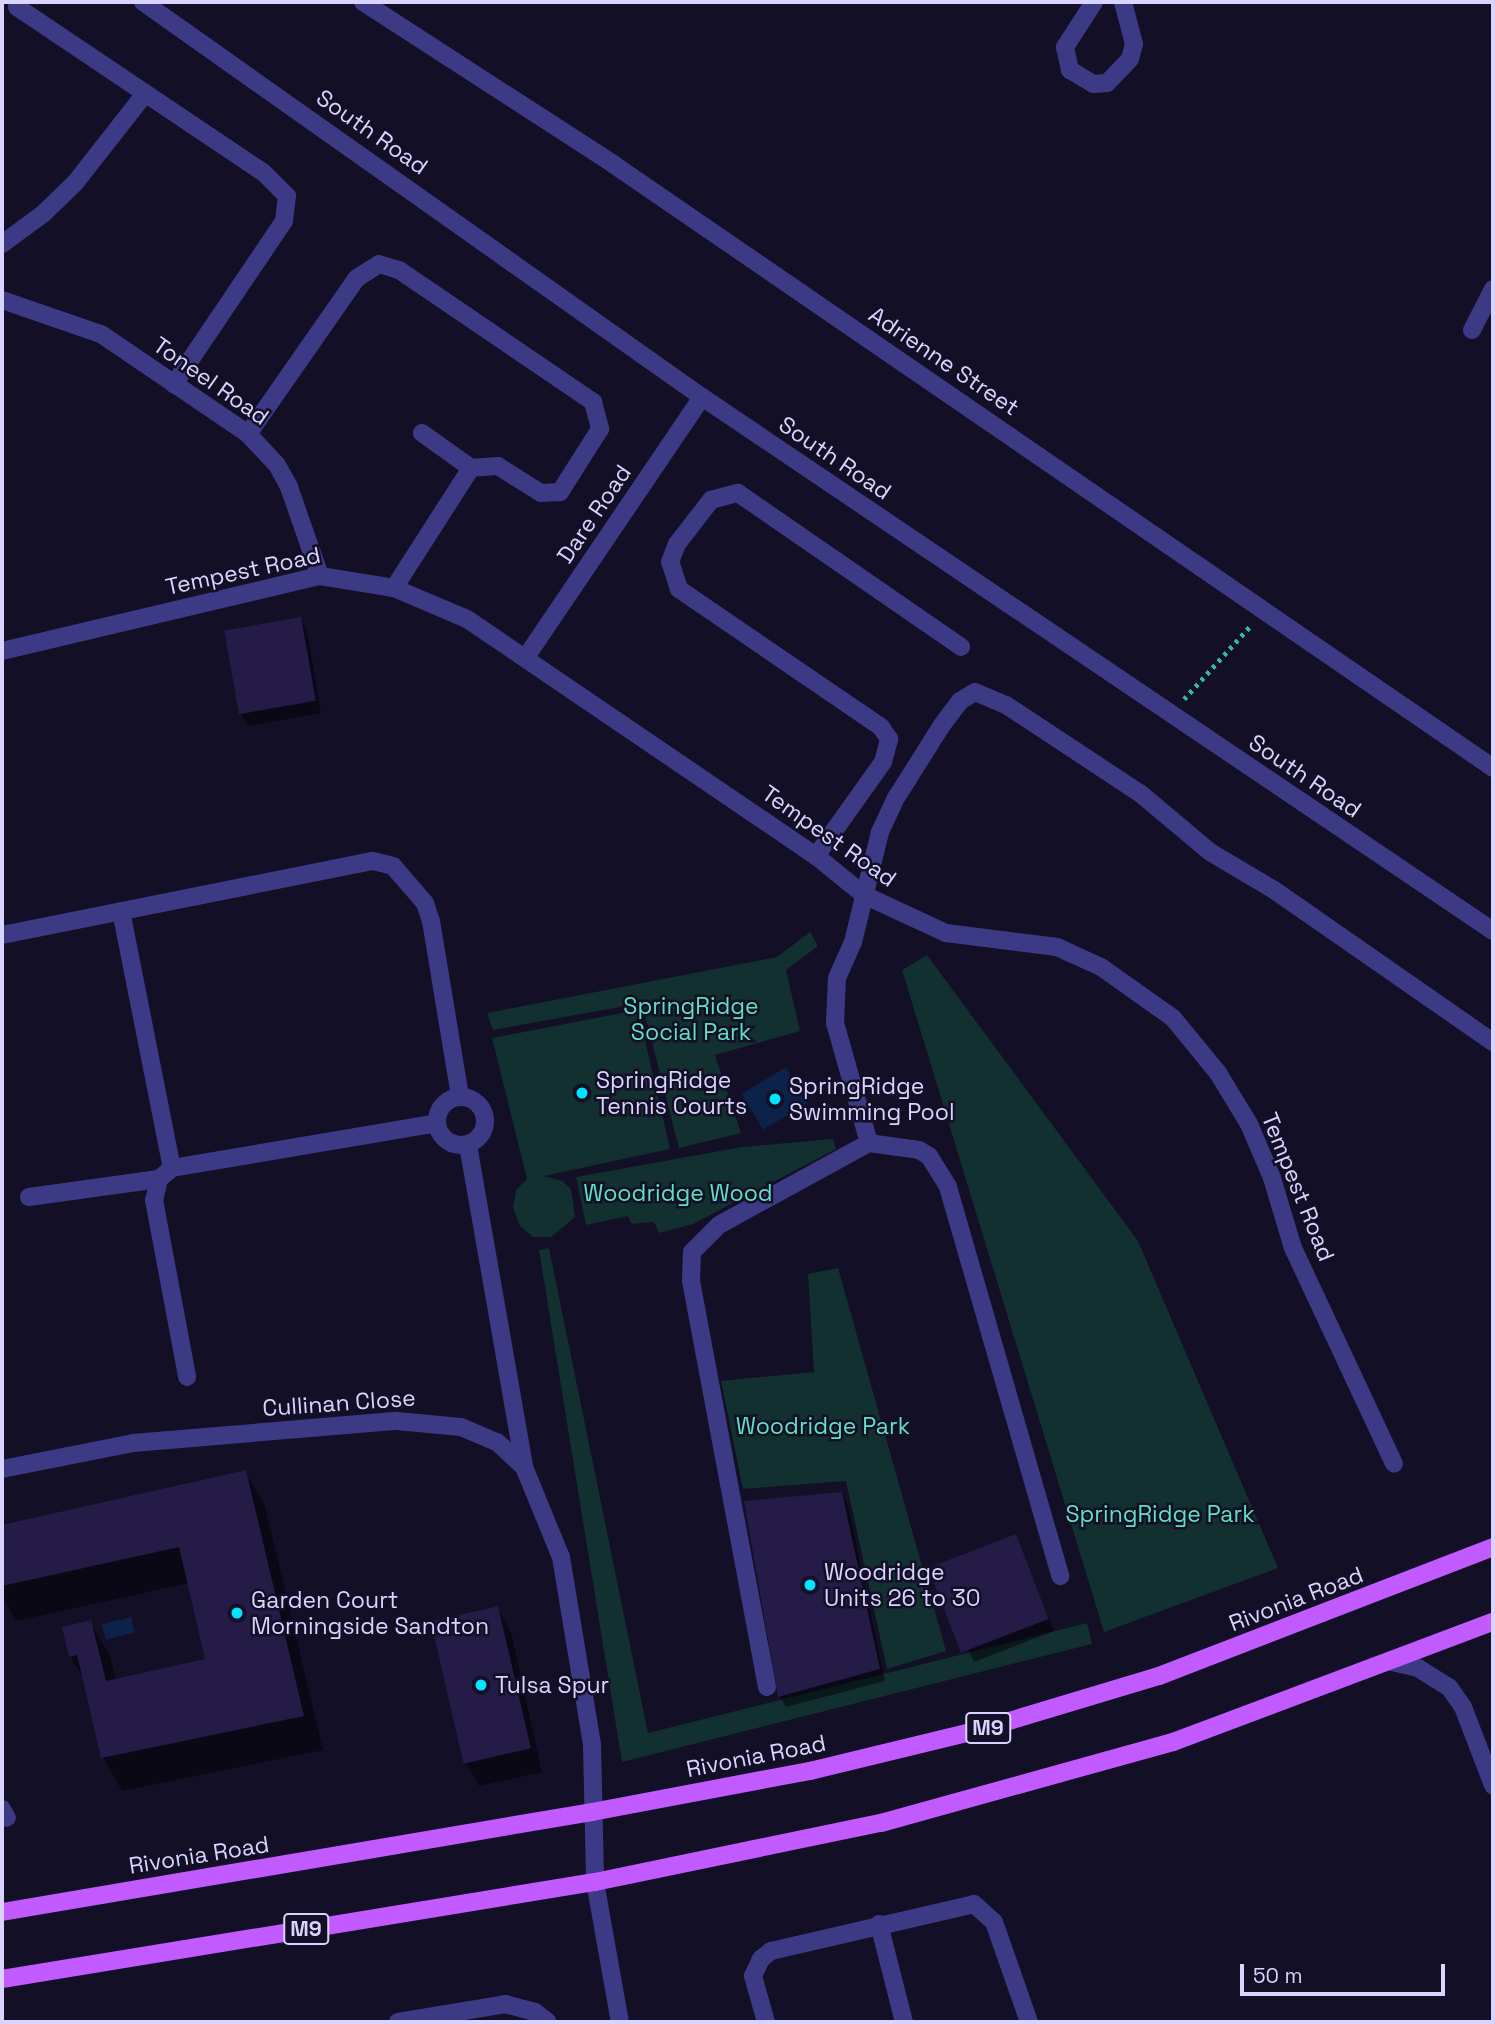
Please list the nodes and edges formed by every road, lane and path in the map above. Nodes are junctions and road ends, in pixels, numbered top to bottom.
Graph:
1 (143, 2) edge
2 (363, 2) edge
3 (1094, 2) edge
4 (1124, 2) edge
5 (17, 7) dead end
6 (155, 7) edge
7 (144, 94) junction
8 (2, 244) edge
9 (1493, 289) edge
10 (2, 300) edge
11 (1472, 330) dead end
12 (174, 384) junction
13 (702, 397) junction
14 (422, 433) dead end
15 (248, 434) junction
16 (471, 468) junction
17 (320, 576) junction
18 (394, 588) junction
19 (1264, 609) junction
20 (961, 647) dead end
21 (2, 651) edge
22 (526, 657) junction
23 (1170, 716) junction
24 (1493, 768) edge
25 (816, 856) junction
26 (864, 895) junction
27 (121, 911) junction
28 (1493, 931) edge
29 (2, 935) edge
30 (1493, 1042) edge
31 (460, 1096) junction
32 (437, 1123) junction
33 (869, 1143) junction
34 (468, 1145) junction
35 (165, 1174) junction
36 (29, 1197) dead end
37 (187, 1377) dead end
38 (1394, 1465) dead end
39 (524, 1467) junction
40 (2, 1469) edge
41 (1493, 1547) edge
42 (1060, 1576) dead end
43 (1493, 1622) edge
44 (1391, 1661) junction
45 (767, 1687) dead end
46 (1493, 1785) edge
47 (592, 1812) junction
48 (595, 1882) junction
49 (2, 1912) edge
50 (879, 1924) junction
51 (2, 1979) edge
52 (398, 2022) edge
53 (548, 2022) edge
54 (620, 2022) edge
55 (766, 2022) edge
56 (904, 2022) edge
57 (1029, 2022) edge

1 - 6 street, South Road
2 - 19 street, Adrienne Street
3 - 4 street
5 - 7 street
6 - 13 street, South Road
7 - 8 street
7 - 12 street
9 - 11 street
10 - 12 street, Toneel Road
12 - 15 street, Toneel Road
13 - 22 street, Dare Road
13 - 23 street, South Road
14 - 16 street
15 - 16 street
15 - 17 street, Toneel Road
16 - 18 street
17 - 18 street, Tempest Road
17 - 21 street, Tempest Road
18 - 22 street, Tempest Road
19 - 23 path
19 - 24 street, Adrienne Street
20 - 25 street
22 - 25 street, Tempest Road
23 - 28 street, South Road
25 - 26 street, Tempest Road
26 - 30 street
26 - 33 street
26 - 38 street, Tempest Road
27 - 29 street
27 - 31 street
27 - 35 street
31 - 32 street
31 - 34 street
32 - 34 street
32 - 35 street
33 - 42 street
33 - 45 street
34 - 39 street
35 - 36 street
35 - 37 street
39 - 40 street, Cullinan Close
39 - 47 street, Cullinan Close
41 - 47 main road, Rivonia Road / M9
43 - 44 main road, M9
44 - 46 street
44 - 48 main road, M9
47 - 48 street, Cullinan Close
47 - 49 main road, Rivonia Road / M9
48 - 51 main road, M9
48 - 54 street, Cullinan Close
50 - 55 street
50 - 56 street
50 - 57 street
52 - 53 street

